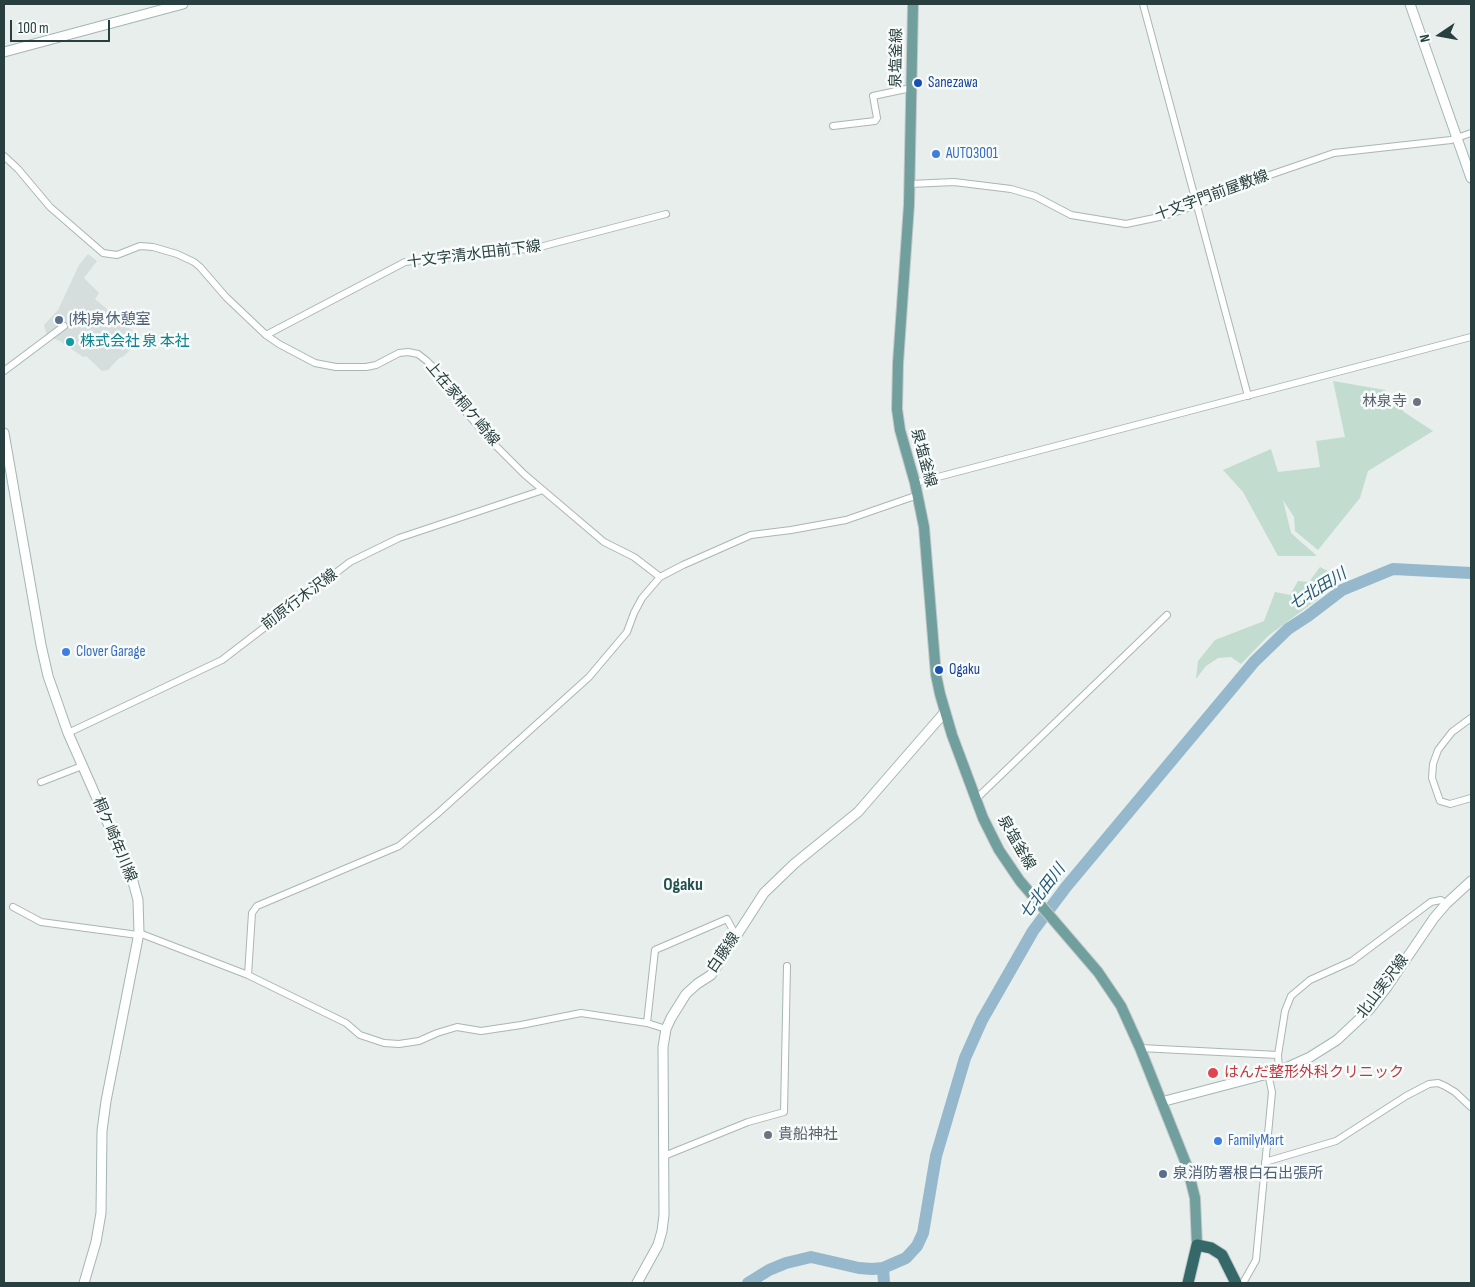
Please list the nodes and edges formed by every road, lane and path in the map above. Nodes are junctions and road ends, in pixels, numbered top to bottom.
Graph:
1 (183, 4) edge
2 (913, 4) edge
3 (1143, 4) edge
4 (1410, 4) edge
5 (171, 5) edge
6 (4, 52) edge
7 (911, 88) junction
8 (833, 126) dead end
9 (1471, 133) edge
10 (1457, 138) junction
11 (4, 156) edge
12 (1471, 178) edge
13 (910, 184) junction
14 (1197, 205) junction
15 (666, 214) dead end
16 (64, 326) dead end
17 (266, 335) junction
18 (1471, 337) edge
19 (4, 371) edge
20 (1248, 396) junction
21 (4, 433) edge
22 (915, 483) junction
23 (543, 490) junction
24 (918, 495) junction
25 (660, 577) junction
26 (1167, 615) dead end
27 (944, 713) junction
28 (1471, 718) edge
29 (68, 733) junction
30 (82, 766) junction
31 (41, 782) dead end
32 (1471, 798) edge
33 (976, 800) junction
34 (1471, 881) edge
35 (1446, 904) junction
36 (13, 907) dead end
37 (139, 934) junction
38 (736, 936) junction
39 (787, 966) dead end
40 (248, 975) junction
41 (647, 1023) junction
42 (666, 1030) junction
43 (1140, 1048) junction
44 (1278, 1055) junction
45 (1279, 1071) junction
46 (1268, 1073) junction
47 (1161, 1102) junction
48 (1471, 1107) edge
49 (664, 1156) junction
50 (1265, 1162) junction
51 (1197, 1245) junction
52 (84, 1283) edge
53 (637, 1283) edge
54 (1188, 1283) edge
55 (1236, 1283) edge
56 (1244, 1283) edge

1 - 5 street
2 - 7 main road, 泉塩釜線
3 - 14 street
4 - 10 street
5 - 6 street
7 - 8 street
7 - 13 main road, 泉塩釜線
9 - 10 street, 十文字門前屋敷線
10 - 12 street
10 - 14 street, 十文字門前屋敷線
11 - 17 street, 上在家桐ケ崎線
13 - 14 street, 十文字門前屋敷線
13 - 22 main road, 泉塩釜線
14 - 20 street
15 - 17 street, 十文字清水田前下線
16 - 19 street
17 - 23 street, 上在家桐ケ崎線
18 - 20 street
20 - 22 street
21 - 29 street, 桐ケ崎年川線
22 - 24 main road, 泉塩釜線
23 - 25 street, 上在家桐ケ崎線
23 - 29 street, 前原行木沢線
24 - 25 street
24 - 27 main road, 泉塩釜線
25 - 40 street
26 - 33 street
27 - 33 main road, 泉塩釜線
27 - 38 street, 白藤線
28 - 32 street
29 - 30 street, 桐ケ崎年川線
30 - 31 street
30 - 37 street, 桐ケ崎年川線
33 - 43 main road, 泉塩釜線
34 - 35 street, 北山実沢線
35 - 44 street
35 - 45 street, 北山実沢線
36 - 37 street
37 - 40 street
37 - 52 street, 桐ケ崎年川線
38 - 41 street
38 - 42 street, 白藤線
39 - 49 street
40 - 41 street
41 - 42 street
42 - 49 street, 白藤線
43 - 44 street
43 - 47 main road
44 - 45 street
45 - 46 street, 北山実沢線
46 - 47 street, 北山実沢線
46 - 50 street
47 - 51 main road
48 - 50 street
49 - 53 street, 白藤線
50 - 56 street
51 - 54 highway
51 - 55 highway

